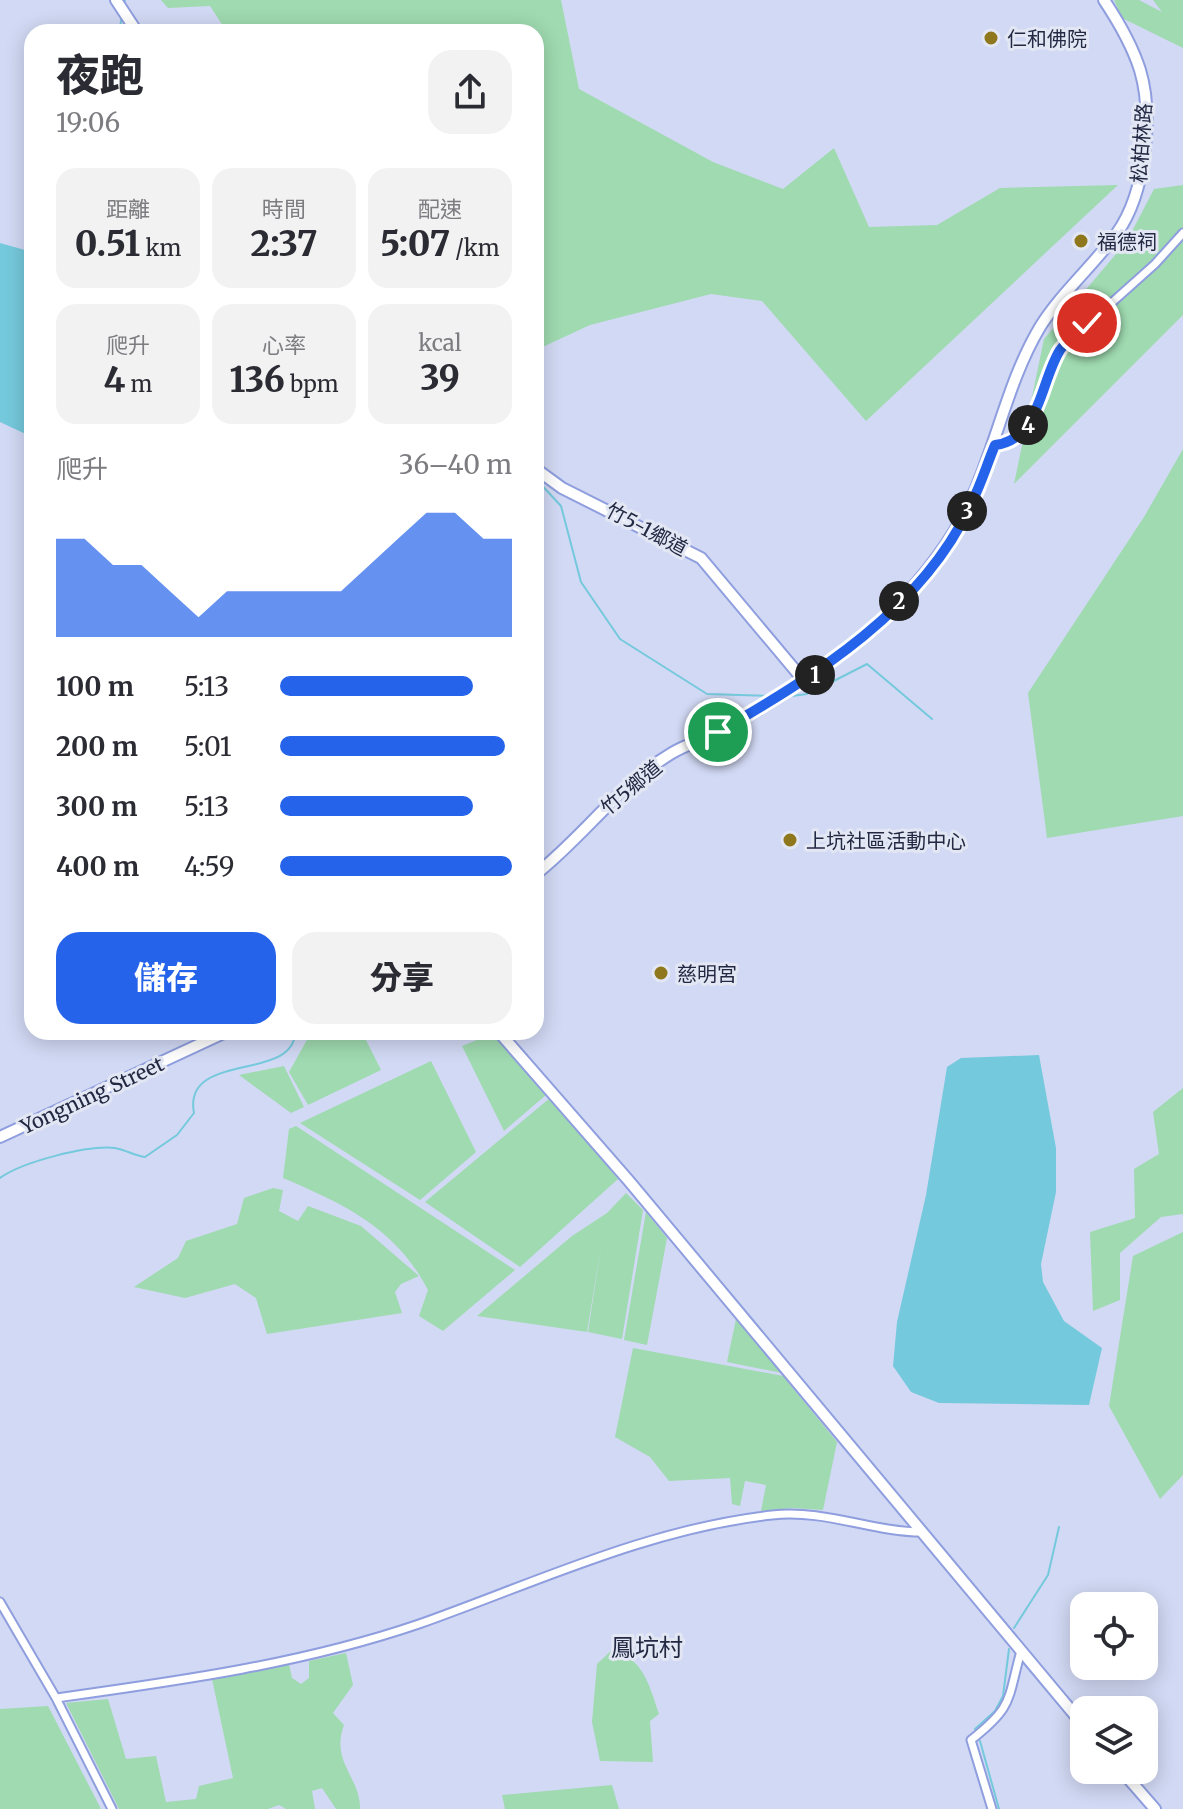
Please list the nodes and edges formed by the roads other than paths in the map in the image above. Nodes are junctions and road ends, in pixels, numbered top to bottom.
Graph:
1 (116, 0) edge
2 (1104, 0) edge
3 (132, 24) edge
4 (1183, 233) edge
5 (995, 445) junction
6 (544, 475) edge
7 (805, 682) junction
8 (544, 866) edge
9 (209, 1040) edge
10 (506, 1040) edge
11 (0, 1137) edge
12 (922, 1532) junction
13 (0, 1602) edge
14 (1021, 1651) junction
15 (56, 1698) junction
16 (1070, 1709) edge
17 (1133, 1784) edge
18 (112, 1809) edge
19 (992, 1809) edge
20 (1155, 1809) edge

1 - 3 street
2 - 5 street, 松柏林路
4 - 5 street
5 - 7 street, 竹5鄉道
6 - 7 street, 竹5-1鄉道
7 - 8 street, 竹5鄉道
9 - 11 street, Yongning Street
10 - 12 street
12 - 14 street
12 - 15 street
13 - 15 street
14 - 16 street
14 - 19 street
15 - 18 street
17 - 20 street

